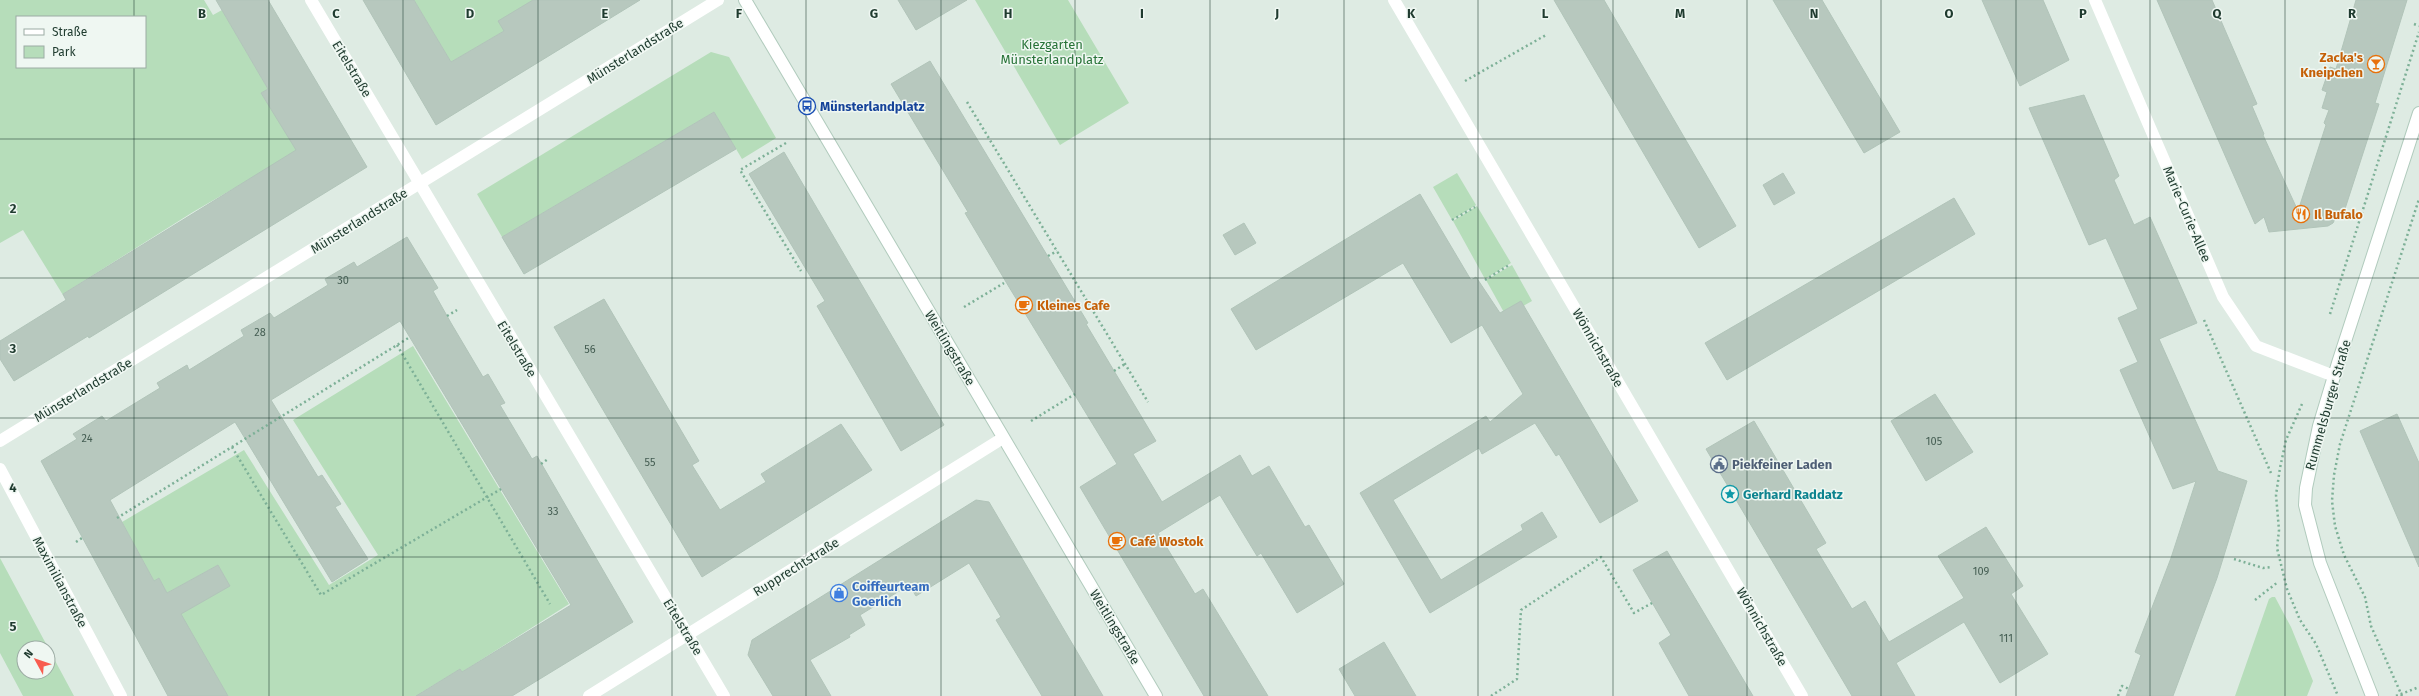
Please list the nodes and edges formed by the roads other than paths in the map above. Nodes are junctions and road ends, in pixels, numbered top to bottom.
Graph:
1 (311, 0) edge
2 (718, 0) edge
3 (745, 0) edge
4 (1394, 0) edge
5 (2095, 0) edge
6 (2419, 113) edge
7 (420, 183) junction
8 (2334, 376) junction
9 (1003, 438) junction
10 (0, 441) edge
11 (0, 469) edge
12 (688, 634) junction
13 (121, 696) edge
14 (589, 696) edge
15 (724, 696) edge
16 (1156, 696) edge
17 (1802, 696) edge
18 (2372, 696) edge

1 - 7 street, Eitelstraße
2 - 7 street, Münsterlandstraße
3 - 9 street, Weitlingstraße
4 - 17 street, Wönnichstraße
5 - 8 street, Marie-Curie-Allee
6 - 8 street, Rummelsburger Straße
7 - 10 street, Münsterlandstraße
7 - 12 street, Eitelstraße
8 - 18 street, Rummelsburger Straße
9 - 12 street, Rupprechtstraße
9 - 16 street, Weitlingstraße
11 - 13 street, Maximilianstraße
12 - 14 street, Rupprechtstraße
12 - 15 street, Eitelstraße

